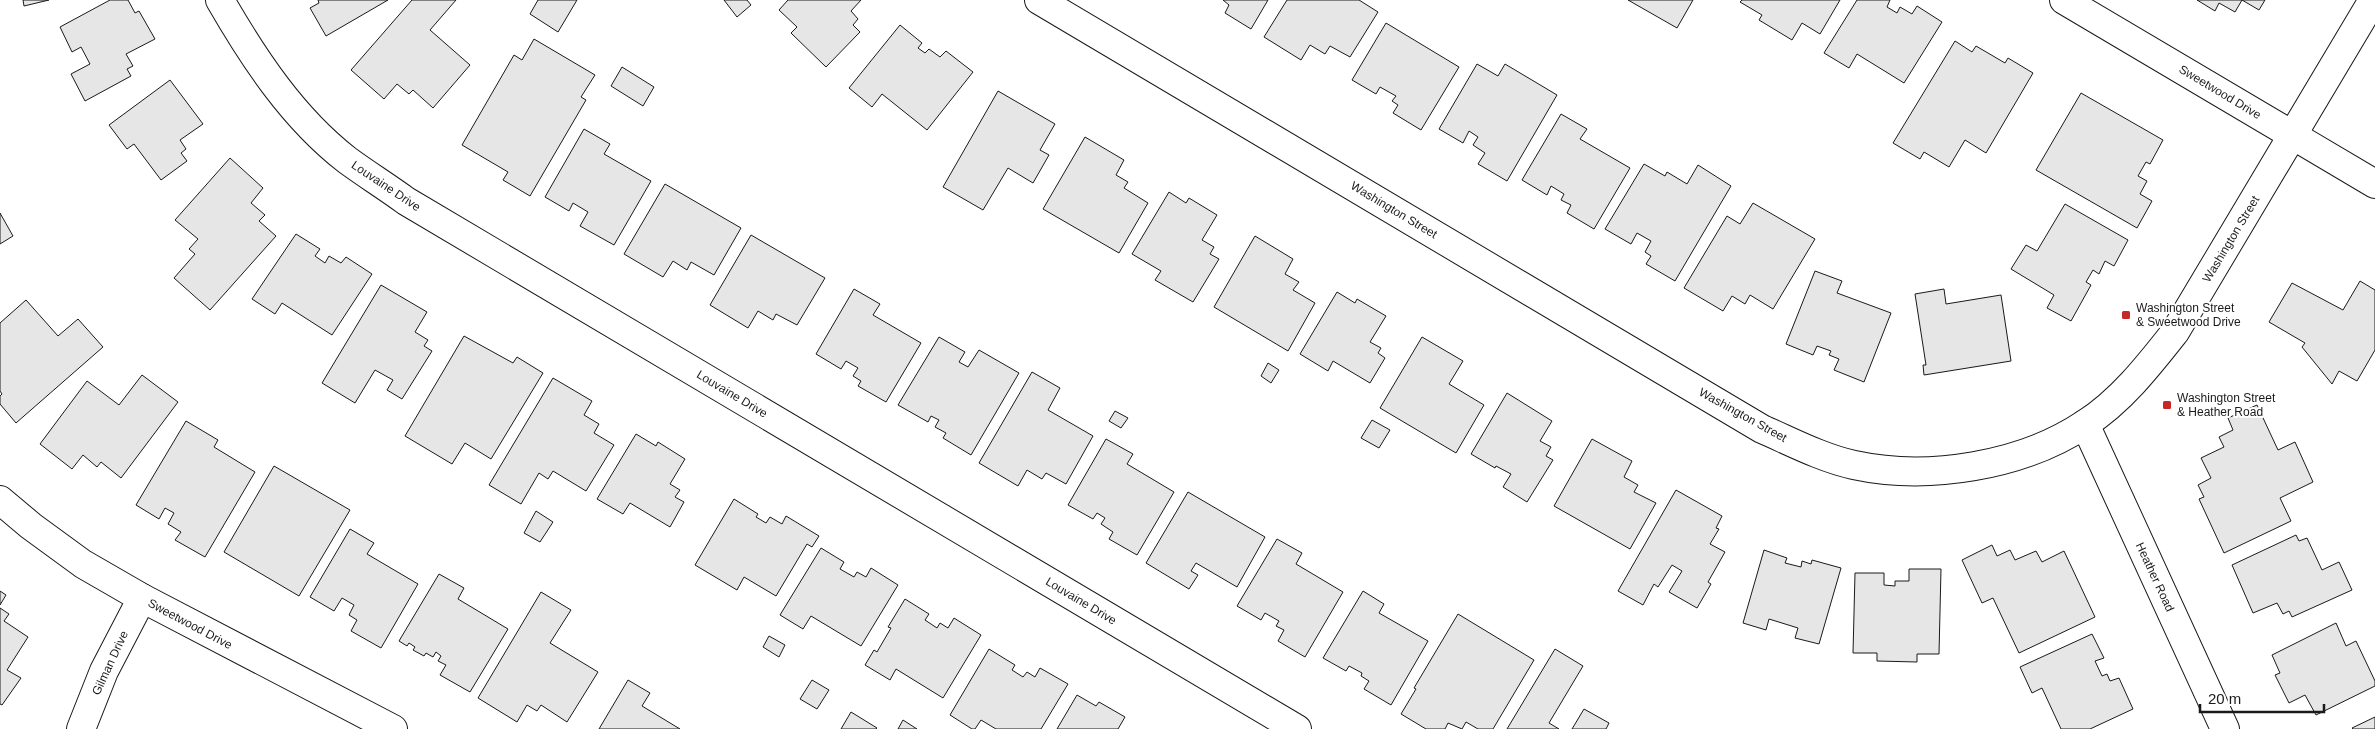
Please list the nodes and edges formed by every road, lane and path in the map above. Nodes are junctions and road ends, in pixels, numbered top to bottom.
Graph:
1 (220, 0) edge
2 (1039, 0) edge
3 (2064, 0) edge
4 (2373, 0) edge
5 (2293, 135) junction
6 (2375, 184) edge
7 (2085, 424) junction
8 (0, 500) edge
9 (142, 598) junction
10 (81, 729) edge
11 (392, 729) edge
12 (1297, 729) edge
13 (2225, 729) edge

1 - 12 street, Louvaine Drive
2 - 7 street, Washington Street
3 - 5 street, Sweetwood Drive
4 - 5 street, Washington Street
5 - 6 street, Sweetwood Drive
5 - 7 street, Washington Street
7 - 13 street, Heather Road
8 - 9 street, Sweetwood Drive
9 - 10 street, Gilman Drive
9 - 11 street, Sweetwood Drive

